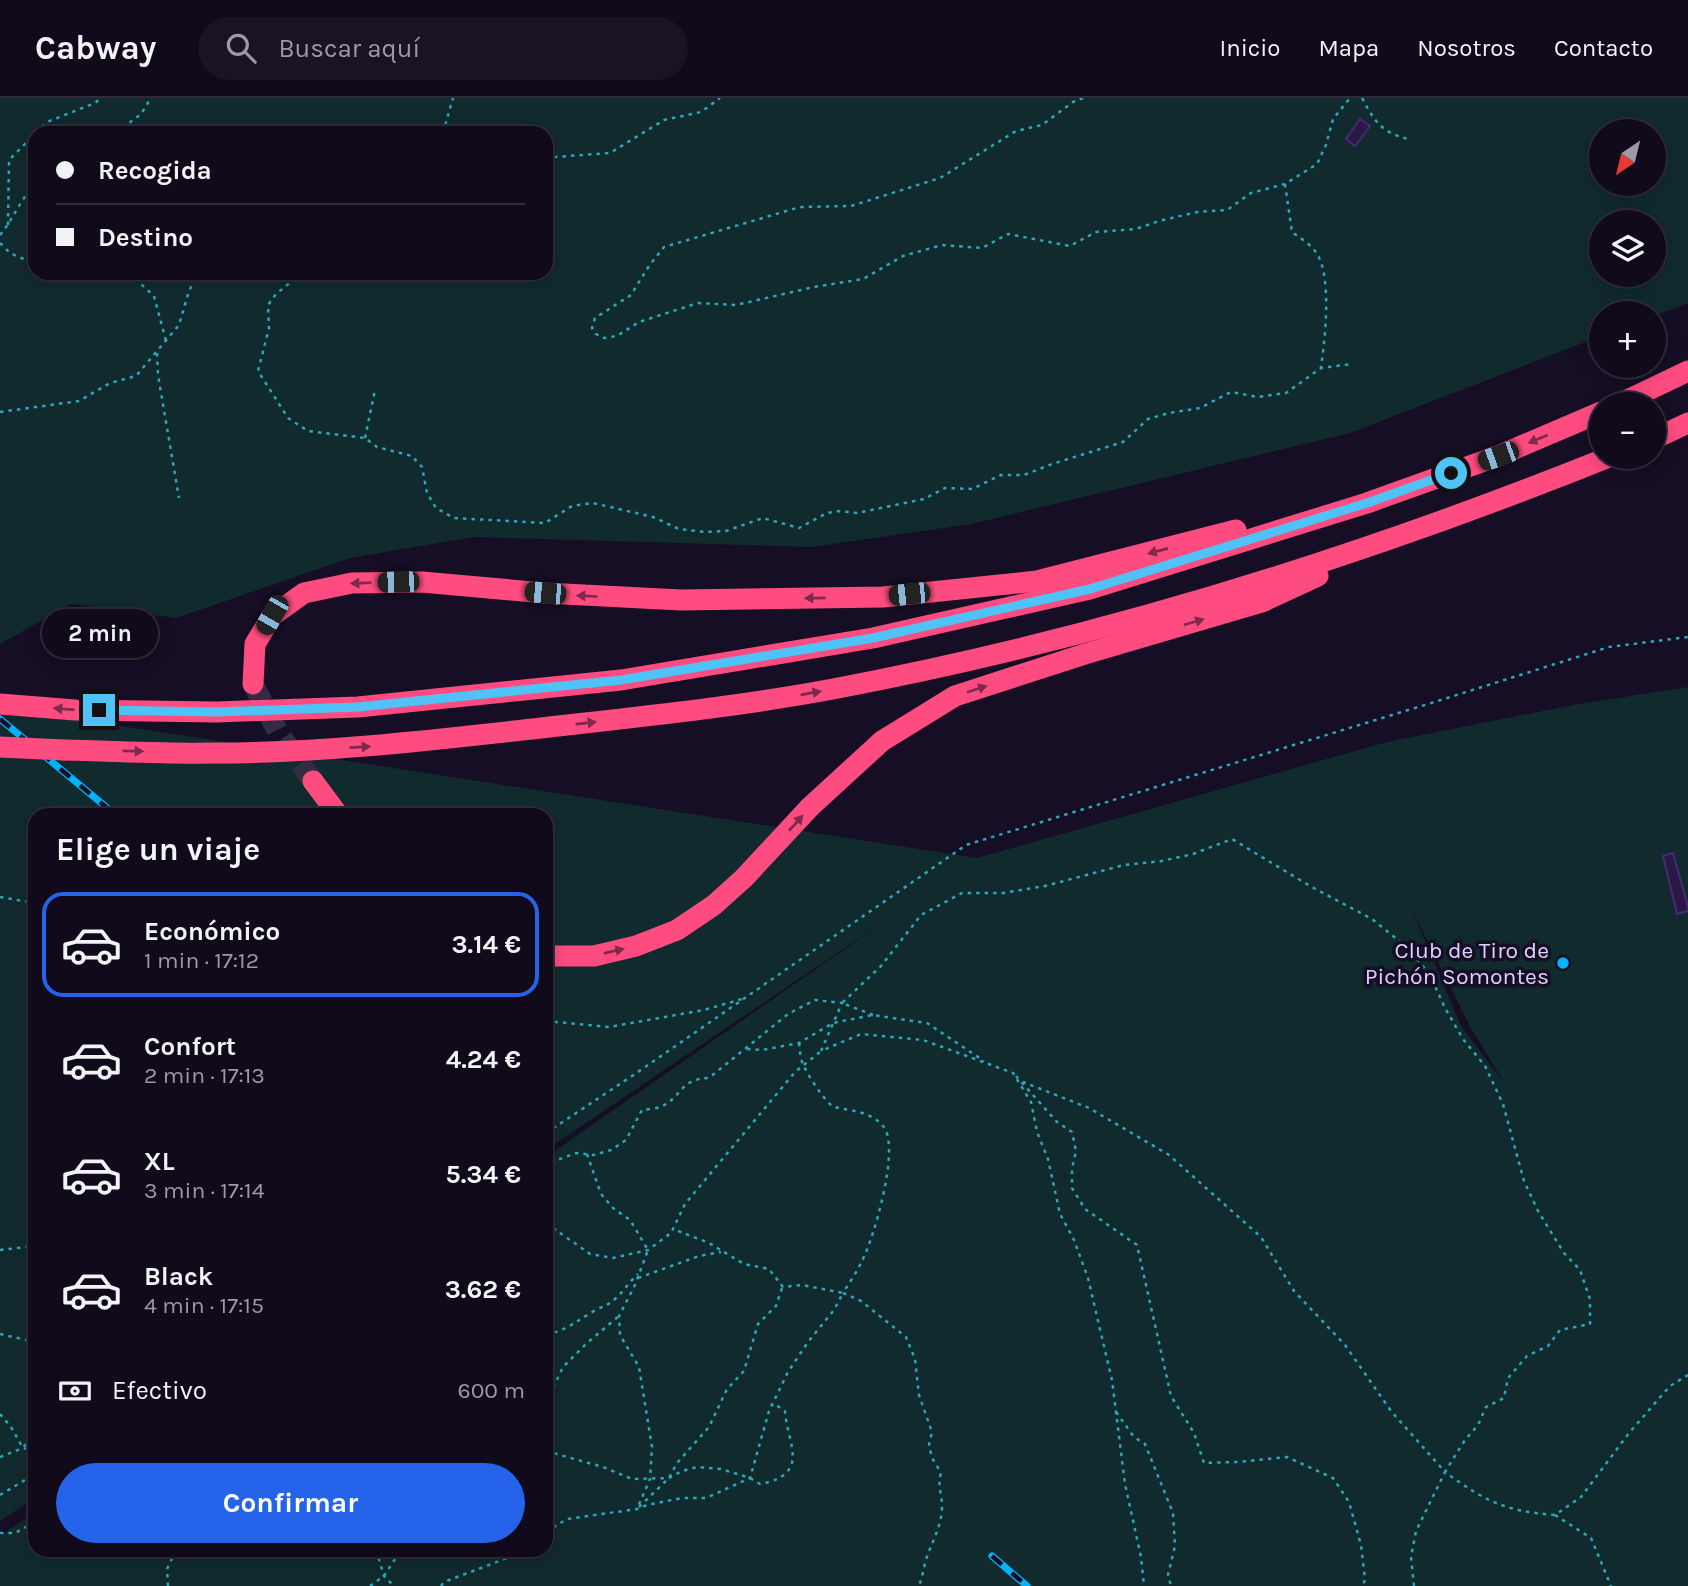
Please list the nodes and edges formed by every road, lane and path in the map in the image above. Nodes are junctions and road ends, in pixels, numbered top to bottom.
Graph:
1 (101, 98) edge
2 (151, 98) edge
3 (453, 98) edge
4 (720, 98) edge
5 (1083, 98) edge
6 (1350, 98) edge
7 (1362, 98) edge
8 (43, 126) edge
9 (125, 126) edge
10 (445, 126) edge
11 (1408, 139) dead end
12 (28, 142) edge
13 (553, 158) edge
14 (1285, 184) junction
15 (28, 191) edge
16 (8, 225) junction
17 (0, 235) edge
18 (0, 243) edge
19 (28, 261) edge
20 (136, 280) edge
21 (194, 280) edge
22 (293, 280) edge
23 (166, 341) junction
24 (157, 351) junction
25 (1352, 365) dead end
26 (1321, 368) junction
27 (1688, 371) edge
28 (375, 390) dead end
29 (1644, 392) edge
30 (0, 412) edge
31 (1589, 417) edge
32 (1688, 423) edge
33 (1666, 433) edge
34 (365, 438) junction
35 (1589, 465) edge
36 (179, 498) dead end
37 (1367, 503) junction
38 (1428, 525) junction
39 (1688, 636) edge
40 (253, 684) tunnel mouth
41 (6, 704) edge
42 (0, 747) edge
43 (313, 781) tunnel mouth
44 (333, 808) edge
45 (0, 897) edge
46 (28, 902) edge
47 (553, 956) edge
48 (746, 998) junction
49 (842, 1003) junction
50 (873, 1015) junction
51 (553, 1022) edge
52 (833, 1023) junction
53 (799, 1043) junction
54 (746, 1048) junction
55 (821, 1051) junction
56 (990, 1065) junction
57 (803, 1066) junction
58 (1013, 1073) junction
59 (1023, 1082) junction
60 (553, 1128) edge
61 (587, 1154) junction
62 (553, 1164) edge
63 (553, 1228) edge
64 (673, 1229) junction
65 (28, 1247) edge
66 (648, 1250) junction
67 (0, 1251) edge
68 (721, 1252) junction
69 (640, 1272) junction
70 (638, 1278) junction
71 (783, 1287) junction
72 (843, 1293) junction
73 (619, 1316) junction
74 (553, 1332) edge
75 (0, 1334) edge
76 (28, 1340) edge
77 (1688, 1374) edge
78 (553, 1388) edge
79 (772, 1403) junction
80 (1116, 1411) junction
81 (0, 1414) edge
82 (28, 1441) edge
83 (23, 1448) junction
84 (28, 1449) edge
85 (553, 1453) edge
86 (0, 1457) edge
87 (1445, 1472) junction
88 (28, 1478) edge
89 (669, 1478) junction
90 (750, 1478) junction
91 (650, 1479) junction
92 (0, 1495) edge
93 (637, 1509) junction
94 (1555, 1515) junction
95 (28, 1526) edge
96 (553, 1528) edge
97 (0, 1533) edge
98 (173, 1557) edge
99 (378, 1557) edge
100 (397, 1557) edge
101 (510, 1557) edge
102 (384, 1576) junction
103 (168, 1586) edge
104 (370, 1586) edge
105 (394, 1586) edge
106 (441, 1586) edge
107 (919, 1586) edge
108 (1144, 1586) edge
109 (1171, 1586) edge
110 (1363, 1586) edge
111 (1414, 1586) edge
112 (1611, 1586) edge

1 - 8 path
2 - 9 path
3 - 10 path
4 - 13 path
5 - 14 path
6 - 14 path
7 - 11 path
12 - 16 path
14 - 26 path
15 - 16 path
16 - 17 path
18 - 19 path
20 - 23 path
21 - 23 path
22 - 34 path
23 - 24 path
24 - 30 path
24 - 36 path
25 - 26 path
26 - 34 path
27 - 29 highway
28 - 34 path
31 -> 37 highway
32 - 33 highway
35 - 38 highway
37 -> 40 highway
37 -> 41 highway
42 -> 38 highway, bridge
47 -> 38 highway
39 - 48 path
43 - 44 highway
45 - 46 path
48 - 51 path
48 - 60 path
49 - 50 path
49 - 52 path
49 - 54 path
49 - 87 path
50 - 52 path
50 - 56 path
52 - 53 path
52 - 55 path
53 - 54 path
53 - 57 path
54 - 61 path
55 - 56 path
55 - 57 path
56 - 58 path
57 - 64 path
57 - 72 path
58 - 59 path
58 - 80 path
59 - 87 path
59 - 110 path
61 - 62 path
61 - 66 path
63 - 66 path
64 - 66 path
64 - 68 path
65 - 67 path
66 - 69 path
68 - 70 path
68 - 71 path
69 - 70 path
69 - 74 path
70 - 73 path
71 - 72 path
71 - 89 path
72 - 79 path
72 - 107 path
73 - 78 path
73 - 91 path
75 - 76 path
77 - 94 path
79 - 90 path
79 - 90 path
80 - 108 path
80 - 109 path
81 - 83 path
82 - 83 path
83 - 84 path
83 - 86 path
85 - 91 path
87 - 94 path
87 - 111 path
88 - 92 path
89 - 90 path
89 - 91 path
89 - 93 path
90 - 93 path
91 - 93 path
93 - 96 path
94 - 112 path
95 - 97 path
98 - 103 path
99 - 102 path
100 - 102 path
101 - 106 path
102 - 104 path
102 - 105 path

